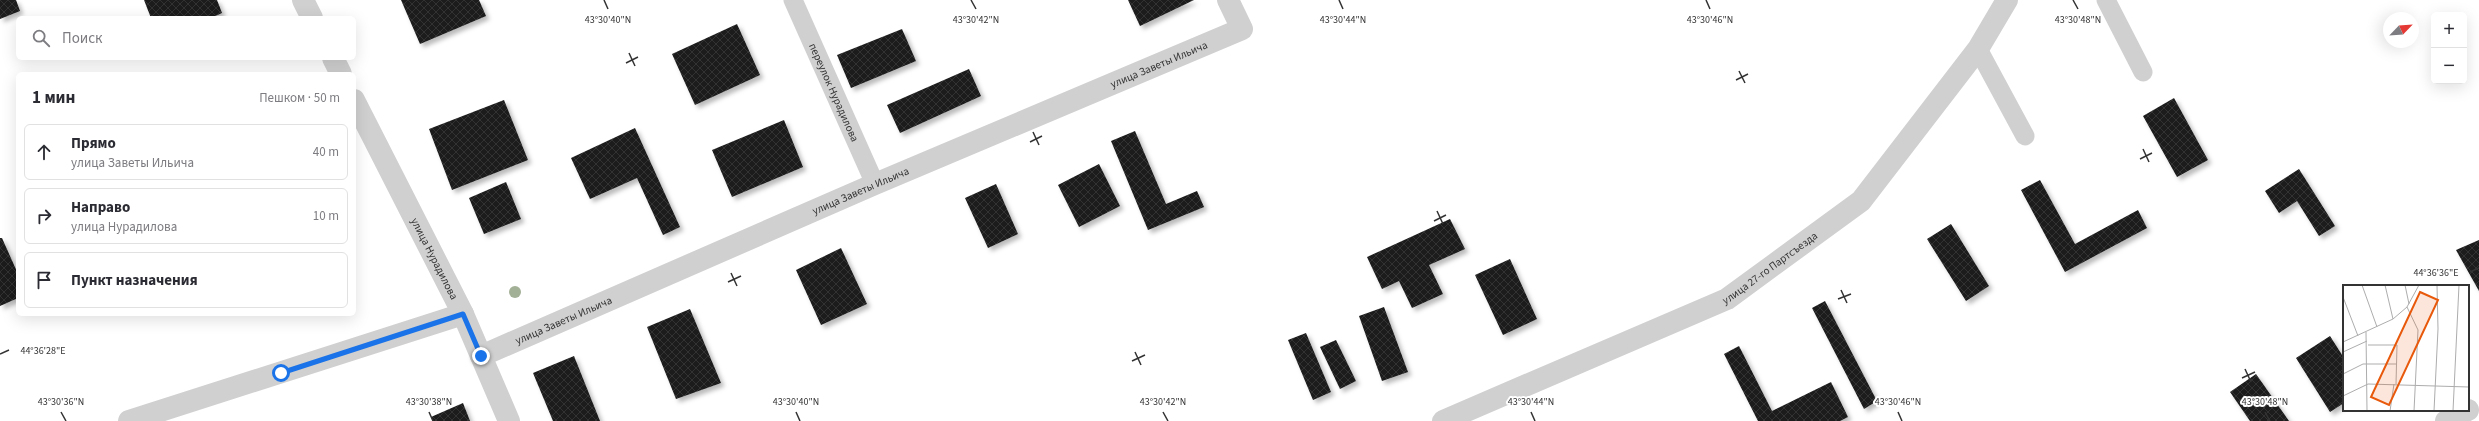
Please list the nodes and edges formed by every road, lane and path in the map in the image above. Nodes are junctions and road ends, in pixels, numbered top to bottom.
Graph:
1 (303, 0) edge
2 (793, 0) edge
3 (1228, 0) edge
4 (2007, 0) edge
5 (2106, 0) edge
6 (311, 16) edge
7 (1978, 49) junction
8 (334, 60) edge
9 (340, 72) edge
10 (2143, 72) dead end
11 (356, 104) edge
12 (2025, 136) dead end
13 (875, 184) junction
14 (463, 314) junction
15 (481, 356) junction
16 (2479, 404) edge
17 (2469, 409) edge
18 (2466, 411) edge
19 (129, 421) edge
20 (509, 421) edge
21 (1443, 421) edge
22 (2446, 421) edge

1 - 6 street
2 - 13 lane, переулок Нурадилова
3 - 13 street, улица Заветы Ильича
4 - 7 street, улица 27-го Партсъезда
5 - 10 lane
7 - 12 lane
7 - 21 street, улица 27-го Партсъезда
8 - 9 street
11 - 14 street, улица Нурадилова
13 - 15 street, улица Заветы Ильича
14 - 15 street, улица Нурадилова
14 - 19 street
15 - 20 street, улица Нурадилова
16 - 17 street
18 - 22 street

